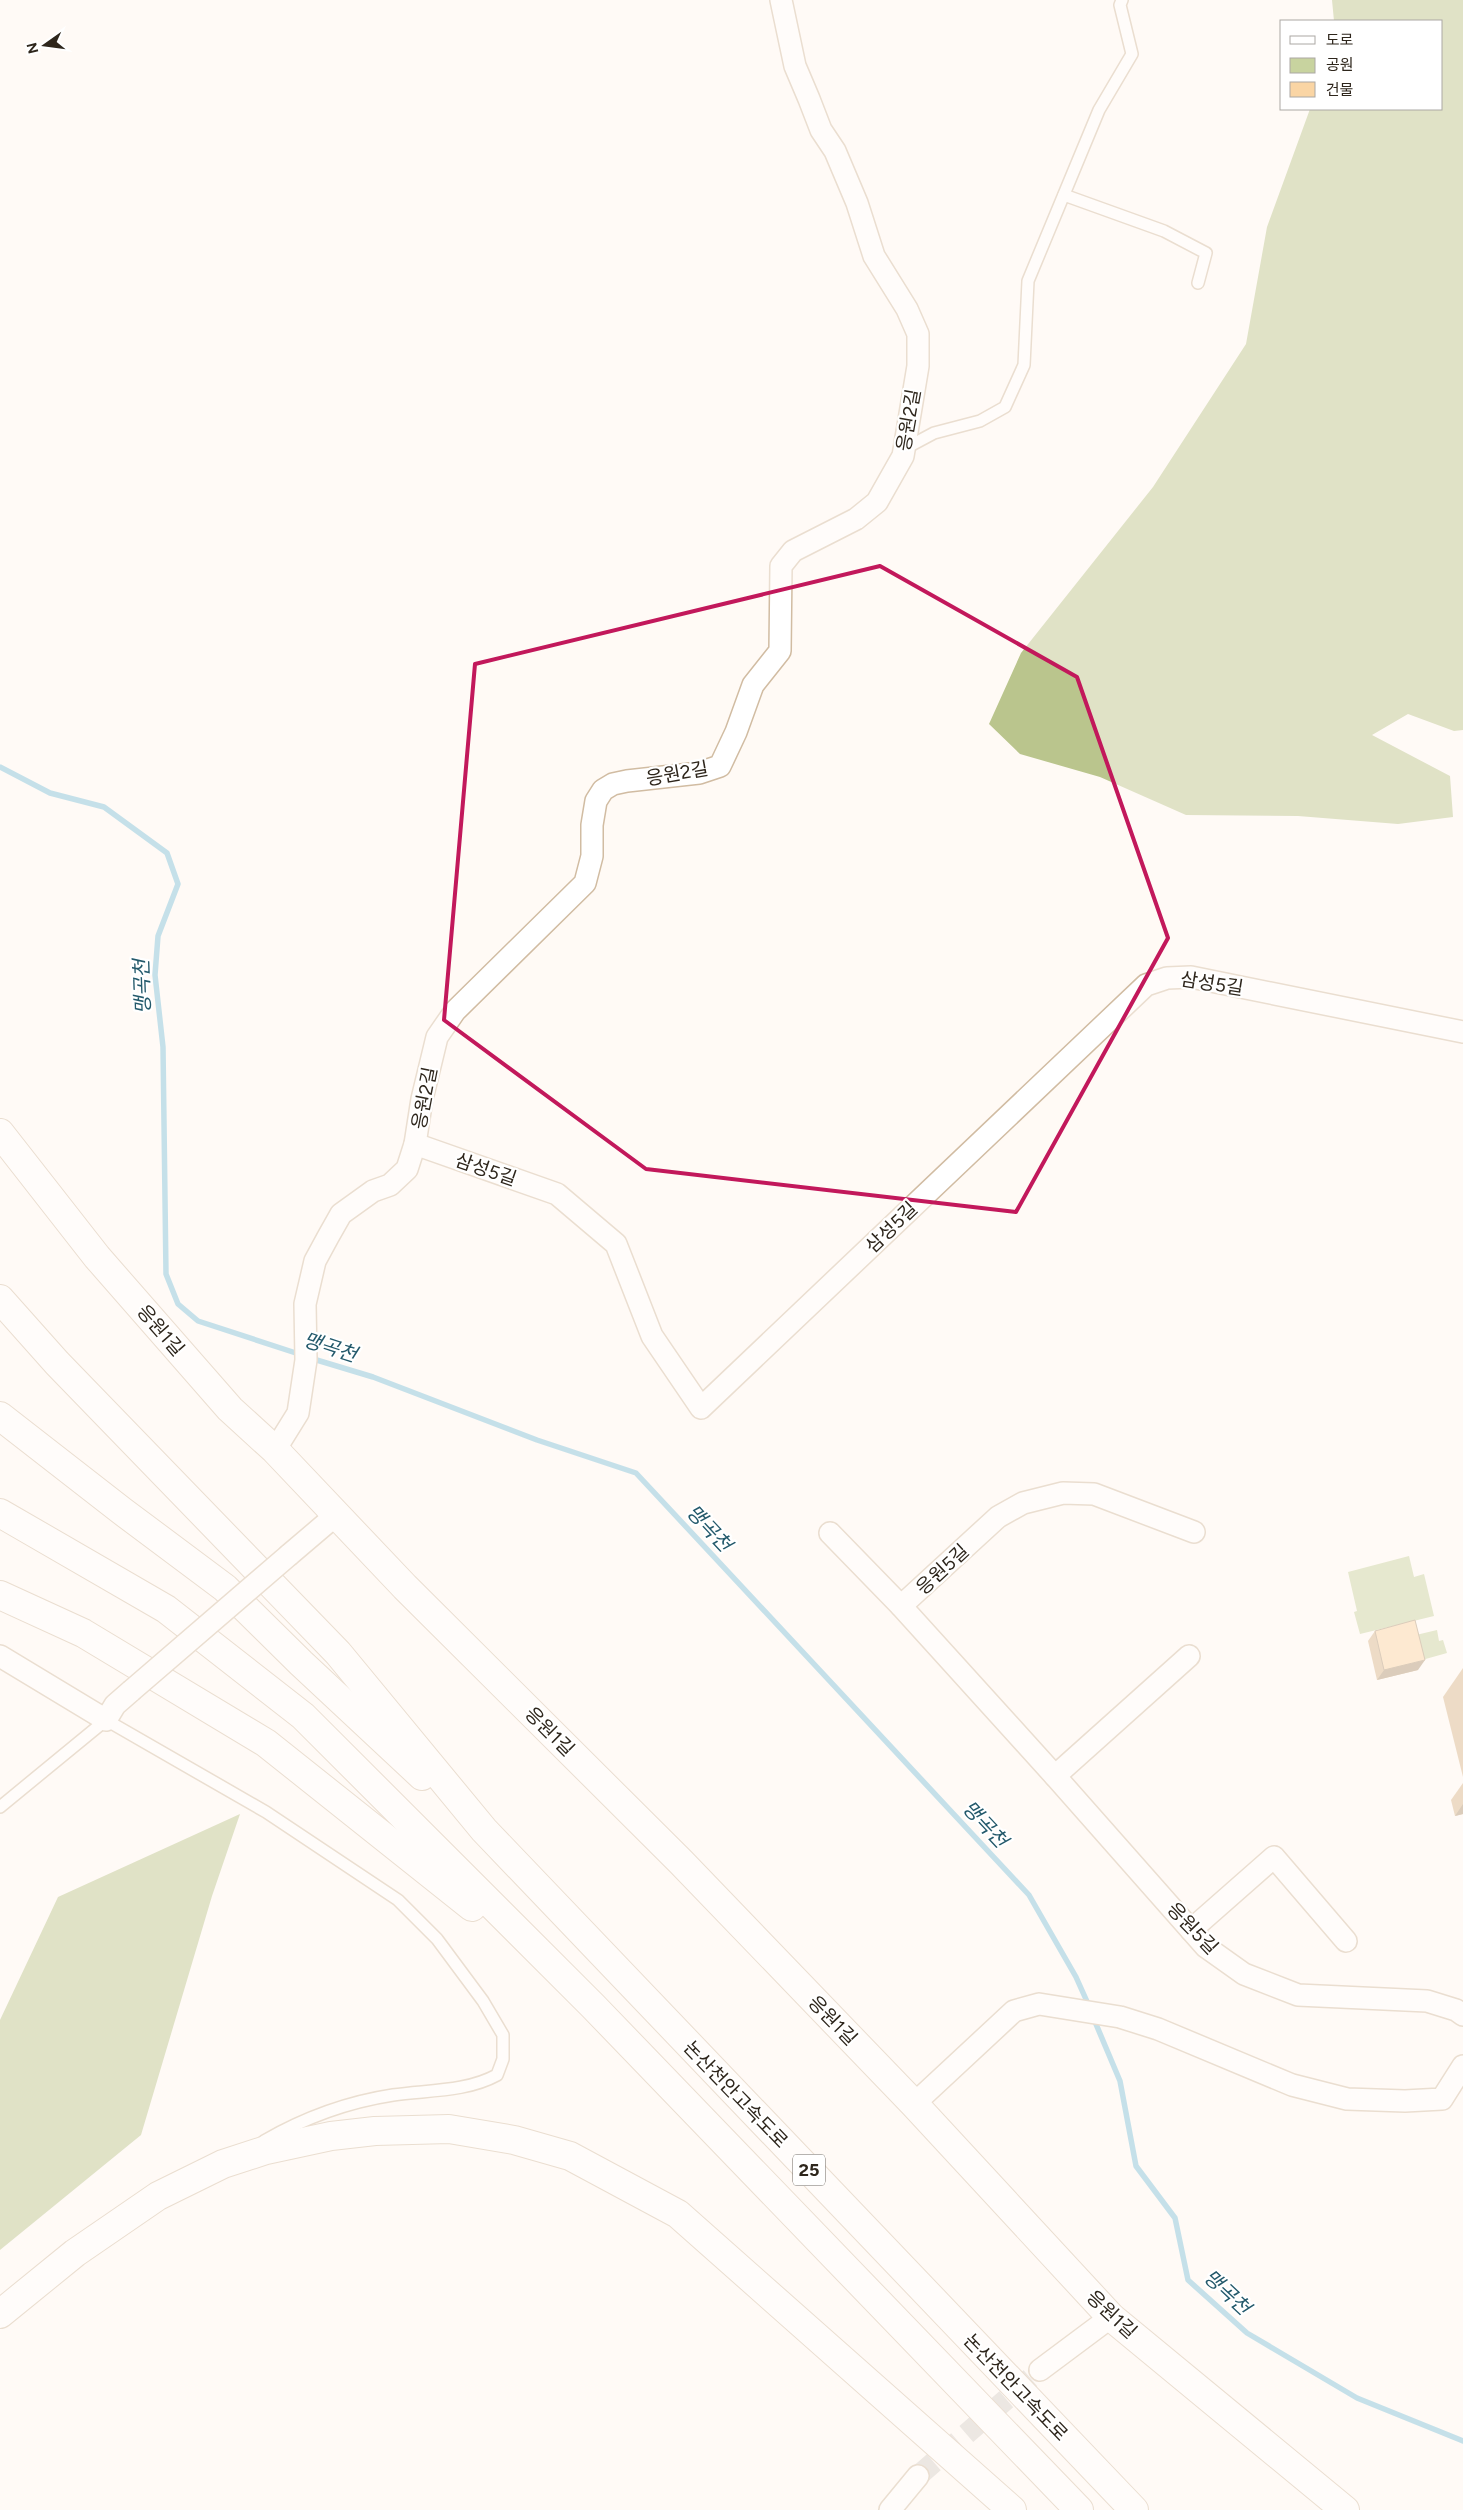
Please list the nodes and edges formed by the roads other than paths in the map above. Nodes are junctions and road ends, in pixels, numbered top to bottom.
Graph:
1 (780, 0) edge
2 (1122, 0) edge
3 (1064, 195) junction
4 (1198, 283) dead end
5 (904, 449) junction
6 (1463, 1032) edge
7 (0, 1133) edge
8 (415, 1144) junction
9 (0, 1299) edge
10 (0, 1416) edge
11 (275, 1450) junction
12 (0, 1513) edge
13 (336, 1515) junction
14 (1194, 1532) dead end
15 (830, 1533) dead end
16 (0, 1595) edge
17 (901, 1606) junction
18 (0, 1656) edge
19 (1189, 1656) dead end
20 (106, 1720) junction
21 (1055, 1776) junction
22 (0, 1807) edge
23 (484, 1830) junction
24 (1191, 1930) junction
25 (1346, 1941) dead end
26 (593, 2006) junction
27 (1463, 2015) edge
28 (1463, 2066) edge
29 (914, 2104) junction
30 (223, 2164) junction
31 (0, 2314) edge
32 (1111, 2317) junction
33 (1040, 2370) tunnel mouth
34 (918, 2476) tunnel mouth
35 (890, 2510) edge
36 (1012, 2510) edge
37 (1078, 2510) edge
38 (1134, 2510) edge
39 (1345, 2510) edge

1 - 5 street, 응원2길
2 - 3 lane
3 - 4 lane
3 - 5 lane
5 - 8 street, 응원2길
6 - 8 street, 삼성5길
7 - 11 main road, 응원1길
8 - 11 street, 응원2길
9 - 23 main road
10 - 23 main road
11 - 13 main road, 응원1길
12 - 26 main road
13 - 20 street, bridge
13 - 29 main road, 응원1길
14 - 17 street, 응원5길
15 - 17 street
16 - 26 main road
17 - 21 street, 응원5길
18 - 20 street
19 - 21 street
20 - 22 lane
20 - 30 lane
21 - 24 street, 응원5길
23 - 38 main road, 논산천안고속도로 / 25
24 - 25 street
24 - 27 street, 응원5길
26 - 37 main road, 25
28 - 29 street
29 - 32 main road, 응원1길
30 - 31 main road
30 - 36 main road
32 - 33 street
32 - 39 main road, 응원1길
34 - 35 street

